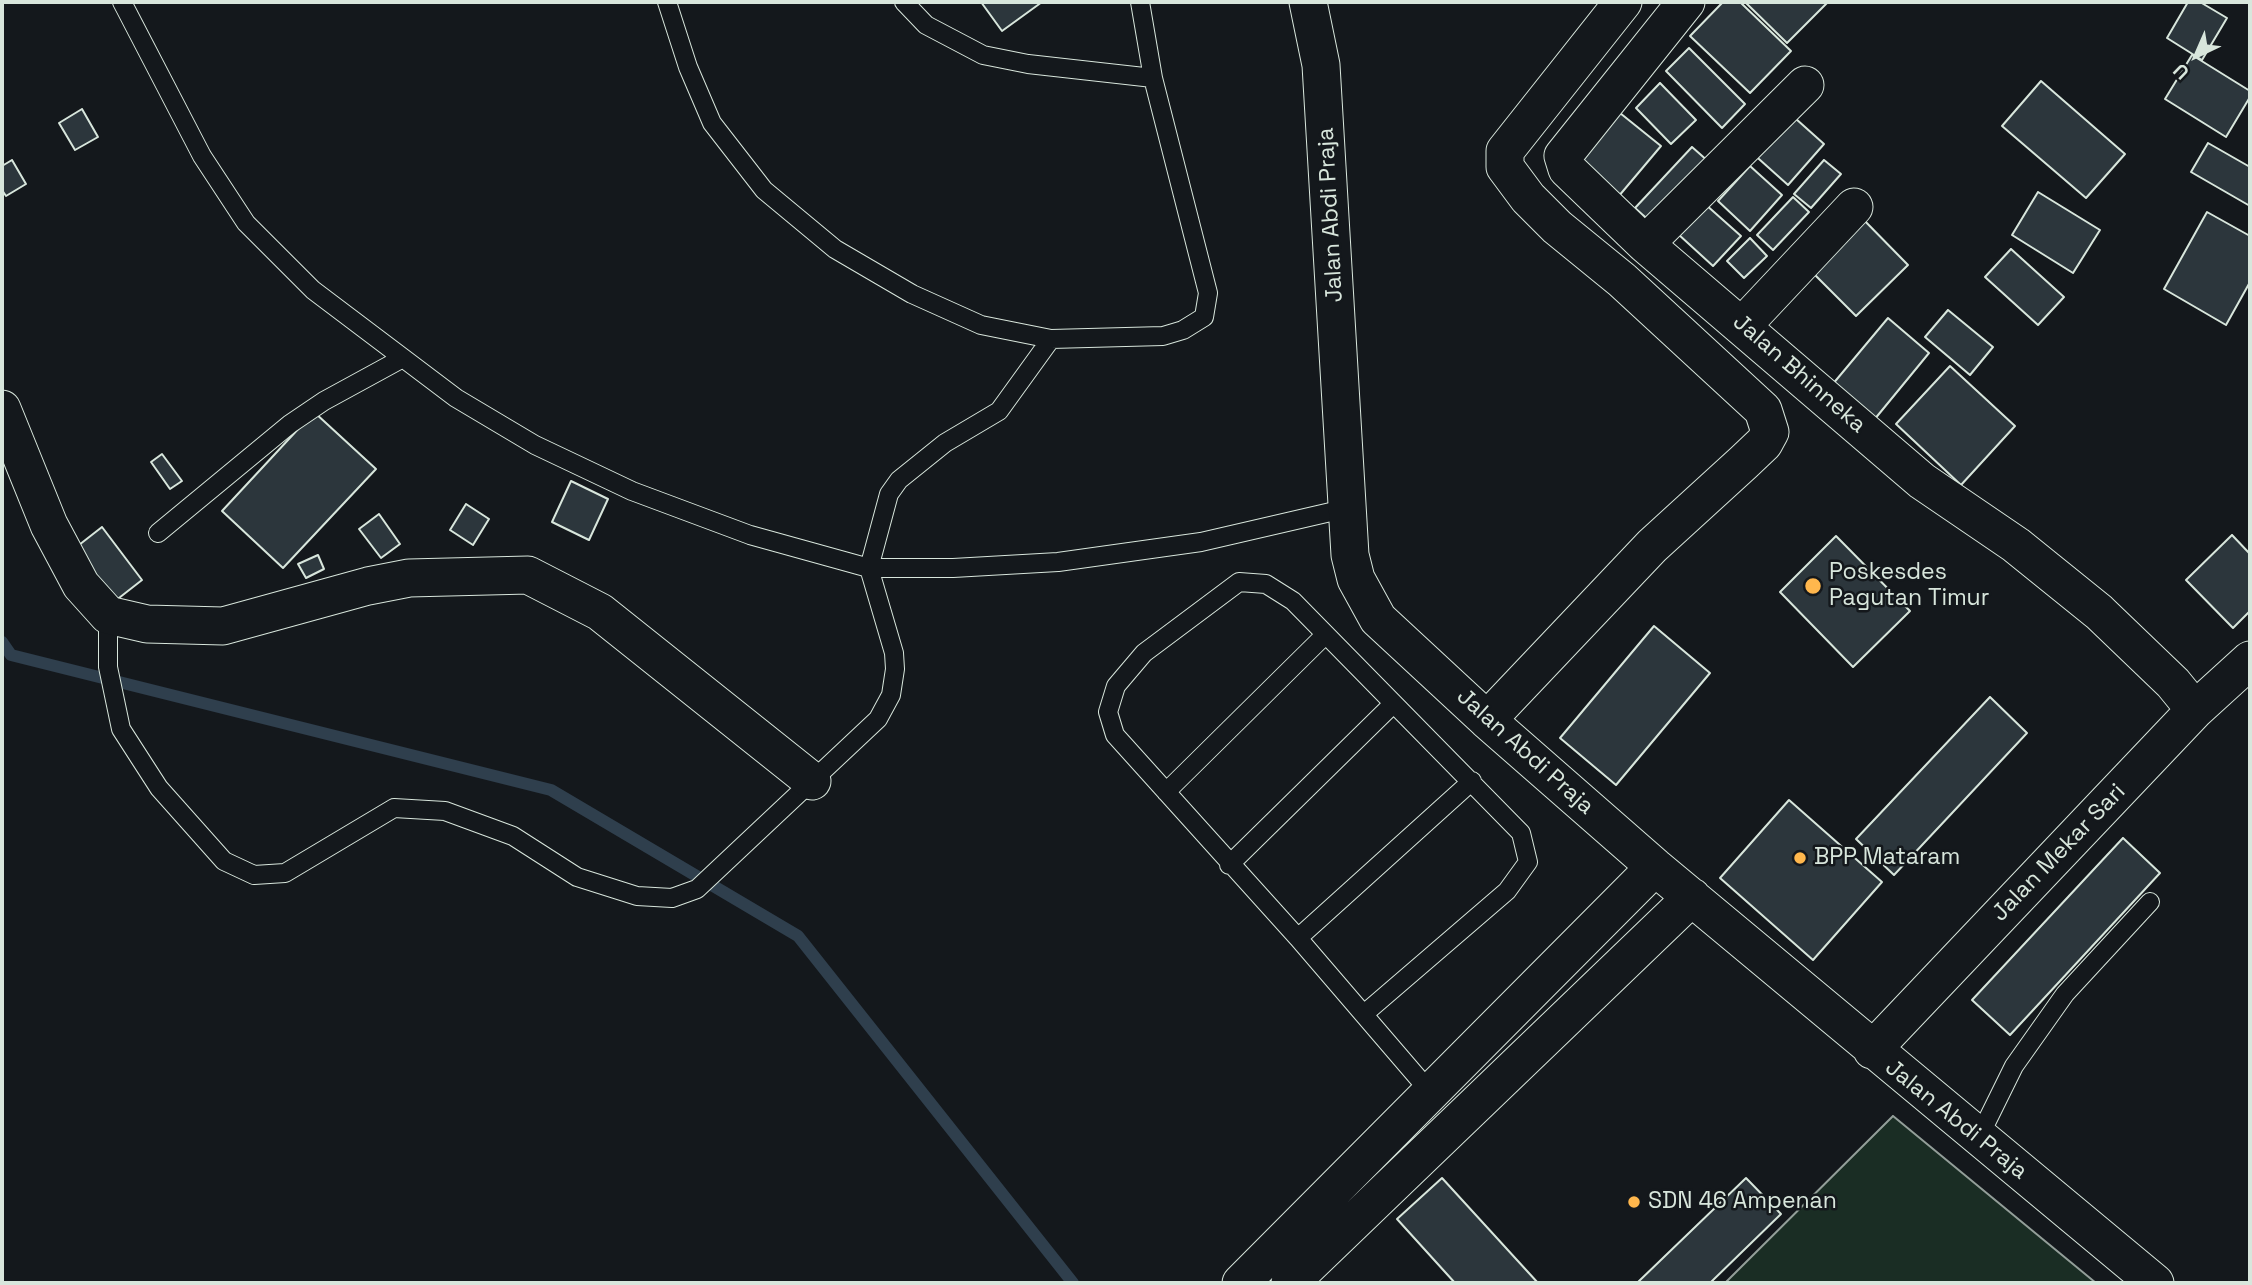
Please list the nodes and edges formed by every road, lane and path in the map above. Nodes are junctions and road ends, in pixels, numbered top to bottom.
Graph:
1 (122, 2) edge
2 (667, 2) edge
3 (904, 2) edge
4 (1139, 2) edge
5 (1308, 2) edge
6 (1623, 2) edge
7 (1686, 2) edge
8 (1153, 78) junction
9 (1805, 85) dead end
10 (1854, 207) dead end
11 (1645, 244) junction
12 (1743, 325) junction
13 (1051, 340) junction
14 (401, 359) junction
15 (2, 409) edge
16 (1348, 508) junction
17 (158, 533) dead end
18 (869, 568) junction
19 (108, 615) junction
20 (1324, 636) junction
21 (2250, 660) edge
22 (1393, 704) junction
23 (2195, 710) junction
24 (1486, 720) junction
25 (1472, 781) junction
26 (806, 787) junction
27 (1166, 792) junction
28 (1229, 864) junction
29 (1655, 867) junction
30 (1692, 897) junction
31 (2150, 902) dead end
32 (1298, 939) junction
33 (1364, 1014) junction
34 (1872, 1051) junction
35 (1431, 1093) junction
36 (1979, 1137) junction
37 (1241, 1283) edge
38 (1290, 1283) edge
39 (2155, 1283) edge

1 - 14 lane
2 - 13 lane
3 - 8 lane
4 - 8 lane
5 - 16 street, Jalan Abdi Praja
6 - 24 street
7 - 11 street, Jalan Bhinneka
8 - 13 lane
9 - 11 street
10 - 12 street
11 - 12 street, Jalan Bhinneka
12 - 23 street, Jalan Bhinneka
13 - 18 lane
14 - 17 lane
14 - 18 lane
15 - 19 street
16 - 18 lane
16 - 24 street, Jalan Abdi Praja
18 - 26 lane
19 - 26 street
19 - 26 lane
20 - 22 lane
20 - 27 lane
20 - 27 lane
21 - 23 street, Jalan Mekar Sari
22 - 25 lane
22 - 28 lane
23 - 34 street, Jalan Mekar Sari
24 - 29 street, Jalan Abdi Praja
25 - 32 lane
25 - 33 lane
27 - 28 lane
28 - 32 lane
29 - 30 street, Jalan Abdi Praja
29 - 35 street
30 - 34 street, Jalan Abdi Praja
30 - 38 street
31 - 36 lane
32 - 33 lane
33 - 35 lane
34 - 36 street, Jalan Abdi Praja
35 - 37 street
36 - 39 street, Jalan Abdi Praja

